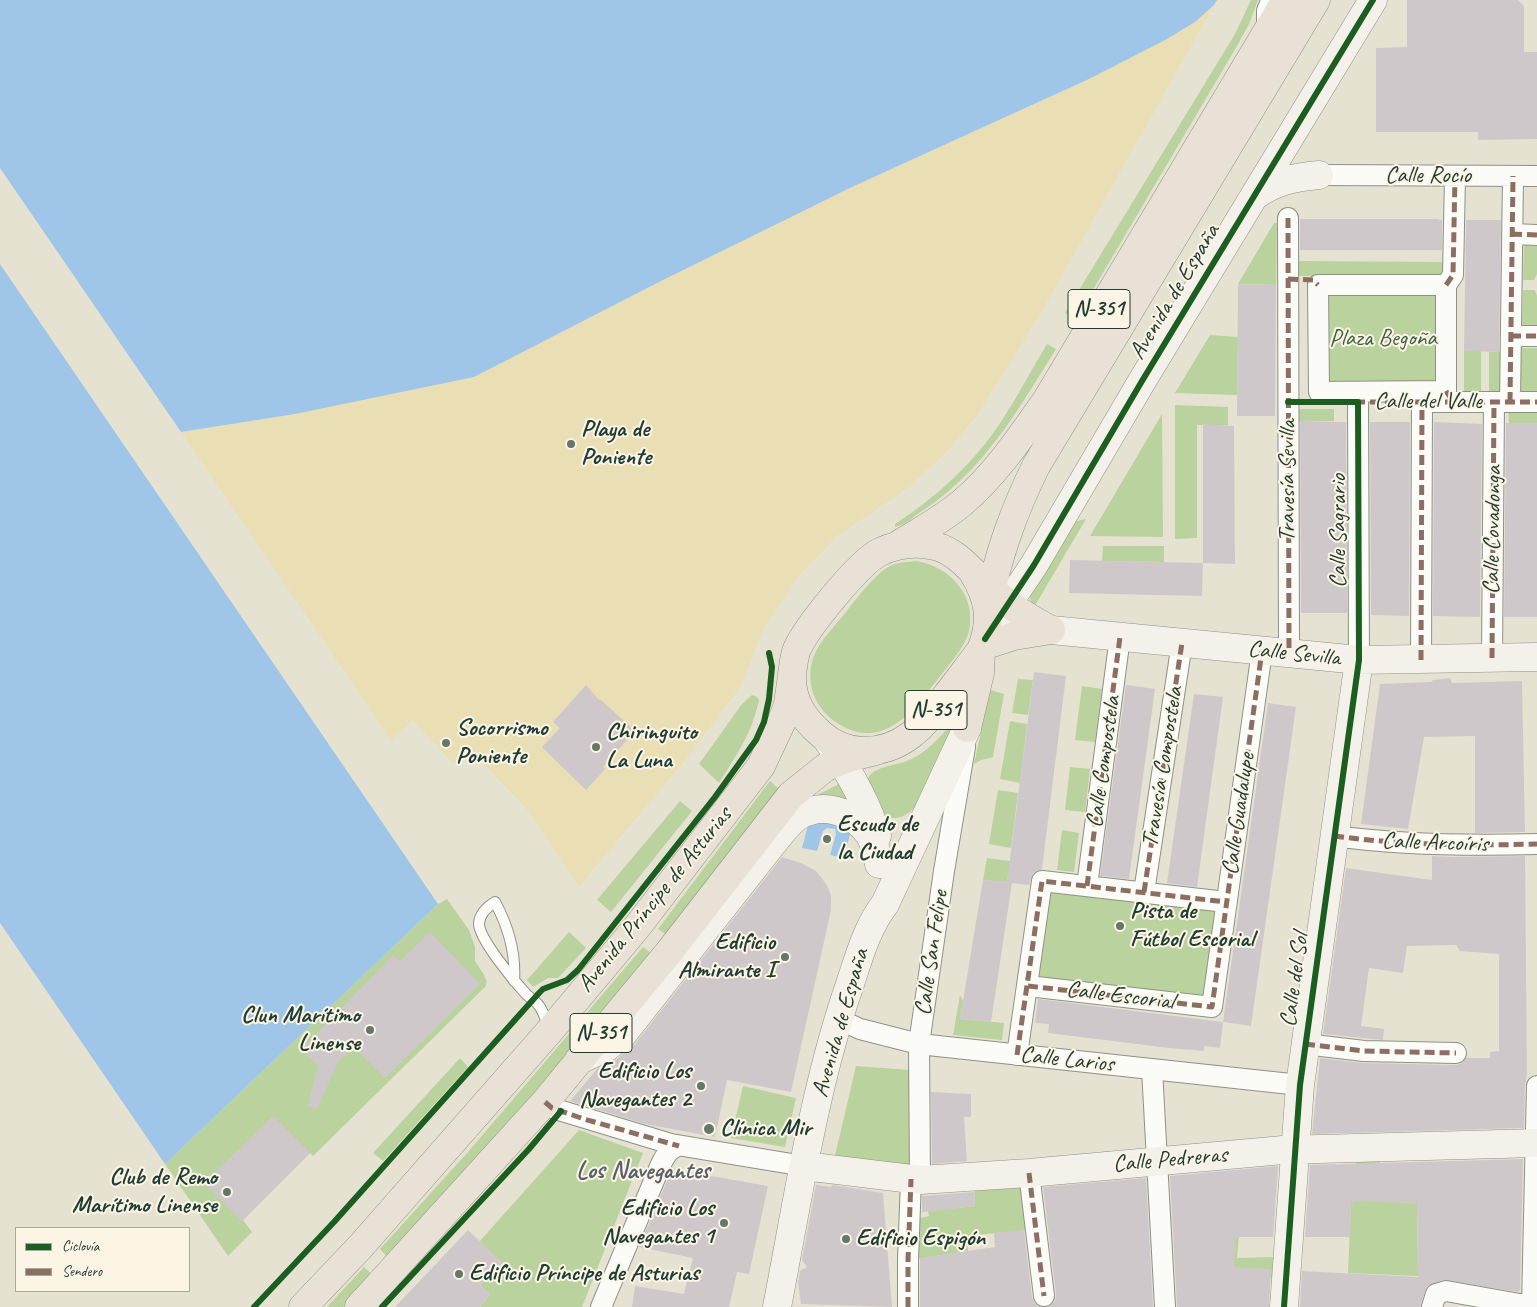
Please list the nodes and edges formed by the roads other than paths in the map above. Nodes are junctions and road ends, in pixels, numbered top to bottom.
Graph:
1 (1266, 0) edge
2 (1286, 0) edge
3 (1316, 0) edge
4 (1373, 0) edge
5 (1262, 39) junction
6 (1296, 129) junction
7 (1318, 175) junction
8 (1455, 176) junction
9 (1513, 176) junction
10 (1537, 176) edge
11 (1256, 195) junction
12 (1288, 218) dead end
13 (1512, 234) junction
14 (1537, 235) edge
15 (1288, 280) junction
16 (1446, 284) junction
17 (1318, 285) junction
18 (1511, 336) junction
19 (1537, 336) edge
20 (1316, 397) junction
21 (1449, 397) junction
22 (1288, 402) junction
23 (1358, 402) junction
24 (1422, 402) junction
25 (1502, 402) junction
26 (1537, 402) edge
27 (898, 545) junction
28 (996, 601) junction
29 (1051, 630) junction
30 (1120, 637) junction
31 (1182, 643) junction
32 (983, 645) junction
33 (1276, 652) junction
34 (1537, 657) edge
35 (1492, 658) junction
36 (1358, 660) junction
37 (1421, 660) junction
38 (792, 676) junction
39 (967, 728) junction
40 (825, 738) junction
41 (876, 751) junction
42 (841, 760) junction
43 (1334, 836) junction
44 (1537, 844) edge
45 (879, 864) junction
46 (1087, 886) junction
47 (1144, 892) junction
48 (1226, 902) junction
49 (875, 918) junction
50 (514, 981) junction
51 (1028, 986) junction
52 (540, 1007) junction
53 (560, 1007) junction
54 (1212, 1007) joint
55 (838, 1020) junction
56 (542, 1040) junction
57 (919, 1044) junction
58 (1305, 1044) junction
59 (1456, 1053) dead end
60 (1017, 1055) junction
61 (579, 1060) junction
62 (1152, 1069) junction
63 (1300, 1085) junction
64 (1537, 1086) edge
65 (545, 1102) junction
66 (1537, 1143) edge
67 (679, 1146) junction
68 (1294, 1149) junction
69 (1156, 1161) junction
70 (804, 1166) junction
71 (1029, 1173) junction
72 (916, 1179) junction
73 (1044, 1296) dead end
74 (303, 1307) edge
75 (359, 1307) edge
76 (601, 1307) edge
77 (776, 1307) edge
78 (908, 1307) edge
79 (1166, 1307) edge
80 (1284, 1307) edge
81 (1432, 1307) edge
82 (1534, 1307) edge

1 - 5 lane
2 - 5 highway, N-351
3 - 28 highway, Avenida de España / N-351
4 - 6 main road, Avenida de España
5 - 27 highway, N-351
6 - 7 main road
6 - 11 main road, Avenida de España
7 - 8 street, Calle Rocío
7 - 11 main road
8 - 9 street, Calle Rocío
8 - 16 street
9 - 10 street, Calle Rocío
9 - 13 street, Calle Covadonga
11 - 28 main road, Avenida de España
12 - 15 street, Travesía Sevilla
13 - 14 street
13 - 18 street, Calle Covadonga
15 - 17 street
15 - 22 street, Travesía Sevilla
16 - 17 street
16 - 21 street
17 - 20 street
18 - 19 street
18 - 25 street, Calle Covadonga
20 - 21 street
20 - 22 street, Calle del Valle
20 - 23 street, Calle del Valle
21 - 24 street, Calle del Valle
21 - 25 street, Calle del Valle
22 - 33 street, Travesía Sevilla
23 - 24 street, Calle del Valle
23 - 36 street, Calle Sagrario
24 - 37 street
25 - 26 street, Calle del Valle
25 - 35 street, Calle Covadonga
27 - 28 highway, N-351
27 - 38 highway, N-351
28 - 29 highway
28 - 32 highway, N-351
29 - 30 main road, Calle Sevilla
29 - 32 highway
30 - 31 main road, Calle Sevilla
30 - 46 street, Calle Compostela
31 - 33 main road, Calle Sevilla
31 - 47 street, Travesía Compostela
32 - 39 highway
32 - 41 highway, N-351
33 - 36 main road, Calle Sevilla
33 - 48 street, Calle Guadalupe
34 - 35 main road, Calle Sevilla
35 - 37 main road, Calle Sevilla
36 - 37 main road, Calle Sevilla
36 - 43 main road, Calle del Sol
38 - 40 highway, N-351
38 - 53 highway, Avenida Príncipe de Asturias / N-351
39 - 49 main road
39 - 57 street, Calle San Felipe
40 - 41 highway, N-351
40 - 42 main road
41 - 42 highway, Avenida Príncipe de Asturias / N-351
42 - 45 main road
42 - 61 highway, Avenida Príncipe de Asturias / N-351
43 - 44 street, Calle Arcoíris
43 - 58 main road, Calle del Sol
45 - 49 main road
45 - 61 main road
46 - 47 street
46 - 51 street
47 - 48 street
48 - 54 street, Calle Guadalupe
49 - 55 main road, Avenida de España
50 - 50 lane
50 - 52 lane
51 - 54 street, Calle Escorial
51 - 60 street
52 - 53 lane
52 - 56 lane
53 - 56 highway, Avenida Príncipe de Asturias / N-351
55 - 57 street, Calle Larios
55 - 70 main road, Avenida de España
56 - 74 highway, Avenida Príncipe de Asturias / N-351
57 - 60 street, Calle Larios
57 - 72 street, Calle San Felipe
58 - 59 street
58 - 63 main road, Calle del Sol
60 - 62 street, Calle Larios
61 - 65 highway, Avenida Príncipe de Asturias / N-351
62 - 63 street, Calle Larios
62 - 69 street
63 - 68 main road, Calle del Sol
64 - 66 street
65 - 67 street
65 - 75 highway, Avenida Príncipe de Asturias / N-351
66 - 68 main road, Calle Pedreras
66 - 82 street
67 - 70 street
67 - 76 street
68 - 69 main road, Calle Pedreras
68 - 80 main road, Calle del Sol
69 - 71 main road, Calle Pedreras
69 - 79 street
70 - 72 main road, Calle Pedreras
70 - 77 main road, Avenida de España
71 - 72 main road, Calle Pedreras
71 - 73 street
72 - 78 street, Calle San Felipe
81 - 82 street

